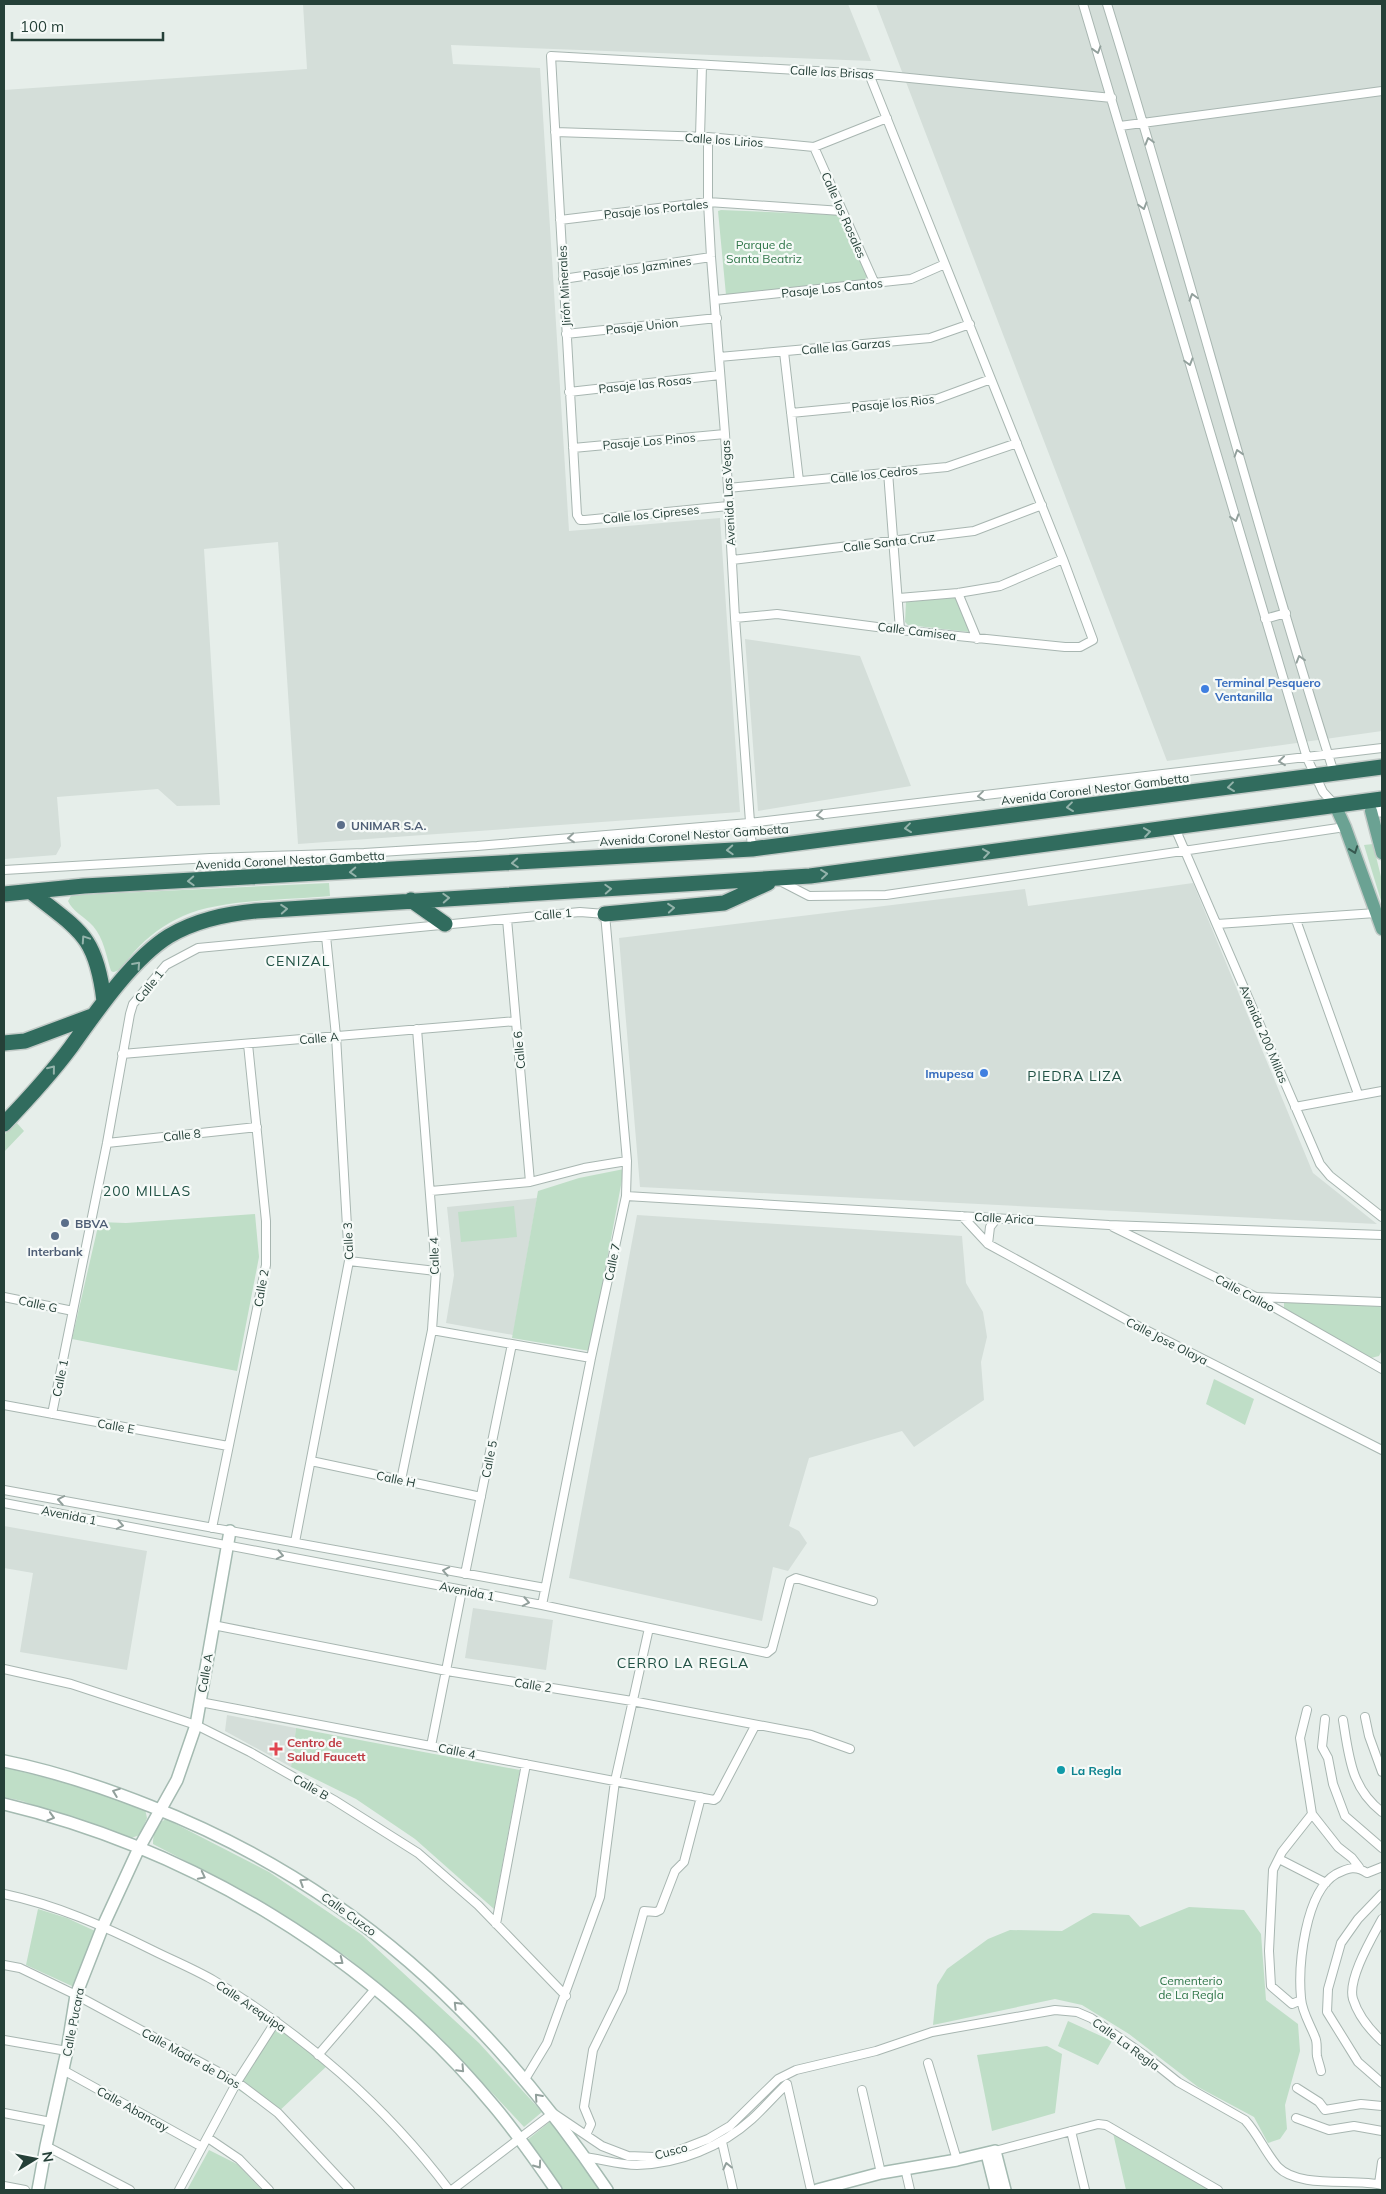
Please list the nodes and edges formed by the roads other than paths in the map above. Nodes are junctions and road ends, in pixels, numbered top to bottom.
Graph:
1 (1083, 4) edge
2 (1107, 4) edge
3 (551, 56) joint
4 (702, 65) junction
5 (869, 74) junction
6 (1382, 91) edge
7 (1112, 98) junction
8 (887, 118) junction
9 (1144, 123) junction
10 (1120, 126) junction
11 (555, 132) junction
12 (700, 137) junction
13 (708, 137) junction
14 (814, 147) junction
15 (708, 202) junction
16 (842, 211) junction
17 (560, 220) junction
18 (711, 257) junction
19 (945, 264) junction
20 (563, 279) junction
21 (874, 284) junction
22 (715, 300) junction
23 (717, 318) junction
24 (970, 324) junction
25 (566, 334) junction
26 (784, 352) junction
27 (720, 357) junction
28 (720, 376) junction
29 (991, 378) junction
30 (570, 392) junction
31 (791, 413) junction
32 (725, 434) junction
33 (1017, 442) junction
34 (572, 448) junction
35 (888, 472) junction
36 (799, 481) junction
37 (728, 488) junction
38 (1042, 505) junction
39 (728, 506) junction
40 (577, 515) joint
41 (894, 542) junction
42 (1063, 559) junction
43 (732, 560) junction
44 (958, 593) junction
45 (899, 598) junction
46 (1286, 613) junction
47 (735, 618) junction
48 (1265, 619) junction
49 (900, 630) junction
50 (977, 638) junction
51 (1382, 748) edge
52 (1329, 755) junction
53 (1307, 758) junction
54 (1382, 766) edge
55 (1334, 773) junction
56 (1314, 776) junction
57 (1382, 799) edge
58 (1335, 805) junction
59 (1377, 811) edge
60 (749, 823) junction
61 (1345, 827) junction
62 (1175, 828) junction
63 (752, 848) junction
64 (1186, 852) junction
65 (1382, 853) edge
66 (4, 870) edge
67 (776, 879) junction
68 (31, 892) junction
69 (4, 894) edge
70 (411, 900) junction
71 (1376, 913) junction
72 (605, 914) junction
73 (507, 919) junction
74 (1296, 920) junction
75 (444, 924) junction
76 (1217, 924) junction
77 (1382, 929) edge
78 (326, 936) junction
79 (104, 1001) junction
80 (92, 1016) junction
81 (516, 1021) junction
82 (417, 1029) junction
83 (336, 1036) junction
84 (4, 1043) edge
85 (248, 1044) junction
86 (122, 1054) junction
87 (1382, 1091) edge
88 (1358, 1094) junction
89 (1295, 1107) junction
90 (4, 1124) edge
91 (257, 1127) junction
92 (106, 1143) junction
93 (627, 1161) junction
94 (530, 1182) junction
95 (431, 1191) junction
96 (626, 1196) junction
97 (962, 1216) junction
98 (1382, 1217) edge
99 (998, 1218) junction
100 (1109, 1225) junction
101 (1146, 1226) junction
102 (1382, 1235) edge
103 (1143, 1241) junction
104 (988, 1244) junction
105 (349, 1261) junction
106 (436, 1271) junction
107 (4, 1297) edge
108 (1256, 1298) junction
109 (1382, 1302) edge
110 (73, 1311) junction
111 (432, 1330) junction
112 (512, 1344) junction
113 (591, 1358) junction
114 (1382, 1359) edge
115 (1381, 1368) edge
116 (4, 1405) edge
117 (52, 1414) junction
118 (228, 1446) junction
119 (1382, 1450) edge
120 (311, 1461) junction
121 (402, 1480) junction
122 (4, 1490) edge
123 (481, 1497) junction
124 (4, 1503) edge
125 (212, 1528) junction
126 (230, 1531) junction
127 (295, 1542) junction
128 (228, 1545) junction
129 (465, 1574) junction
130 (546, 1588) junction
131 (462, 1590) junction
132 (873, 1601) dead end
133 (542, 1605) junction
134 (213, 1625) junction
135 (649, 1628) junction
136 (4, 1669) edge
137 (447, 1671) junction
138 (632, 1701) junction
139 (200, 1702) junction
140 (1307, 1710) dead end
141 (1365, 1717) dead end
142 (1325, 1719) dead end
143 (1343, 1720) dead end
144 (196, 1725) junction
145 (755, 1726) junction
146 (431, 1746) junction
147 (850, 1749) dead end
148 (4, 1761) edge
149 (526, 1764) junction
150 (1382, 1772) edge
151 (615, 1781) junction
152 (701, 1797) junction
153 (4, 1804) edge
154 (162, 1810) junction
155 (1382, 1812) edge
156 (1312, 1814) junction
157 (139, 1848) junction
158 (1382, 1848) edge
159 (1279, 1859) junction
160 (1359, 1867) junction
161 (1382, 1867) edge
162 (1326, 1883) junction
163 (4, 1894) edge
164 (1382, 1894) edge
165 (1382, 1919) edge
166 (496, 1924) junction
167 (103, 1926) junction
168 (4, 1965) edge
169 (375, 1989) junction
170 (76, 1995) junction
171 (566, 1996) junction
172 (1301, 2000) junction
173 (276, 2021) junction
174 (4, 2040) edge
175 (1382, 2040) edge
176 (67, 2051) junction
177 (318, 2055) junction
178 (928, 2063) dead end
179 (63, 2070) junction
180 (1321, 2071) dead end
181 (778, 2079) joint
182 (524, 2081) junction
183 (237, 2082) junction
184 (1382, 2084) edge
185 (1297, 2088) dead end
186 (862, 2090) dead end
187 (1382, 2106) edge
188 (4, 2113) edge
189 (553, 2113) junction
190 (1296, 2118) dead end
191 (51, 2122) junction
192 (1071, 2131) junction
193 (1382, 2131) edge
194 (586, 2136) junction
195 (208, 2138) junction
196 (521, 2140) junction
197 (722, 2142) junction
198 (46, 2146) junction
199 (202, 2147) junction
200 (991, 2152) junction
201 (584, 2157) junction
202 (957, 2160) junction
203 (1382, 2162) edge
204 (905, 2168) junction
205 (881, 2173) junction
206 (1381, 2185) edge
207 (4, 2186) edge
208 (824, 2189) edge
209 (25, 2190) edge
210 (38, 2190) edge
211 (130, 2190) edge
212 (179, 2190) edge
213 (269, 2190) edge
214 (350, 2190) edge
215 (451, 2190) edge
216 (556, 2190) edge
217 (607, 2190) edge
218 (733, 2190) edge
219 (811, 2190) edge
220 (910, 2190) edge
221 (996, 2190) edge
222 (1006, 2190) edge
223 (1085, 2190) edge
224 (1218, 2190) edge

1 -> 7 street
2 - 9 street
3 - 4 street, Calle las Brisas
3 - 11 street, Jirón Minerales
4 - 5 street, Calle las Brisas
4 - 12 street
5 - 7 street, Calle las Brisas
5 - 8 street
6 - 9 street
7 - 10 street
8 - 14 street, Calle los Lirios
8 - 19 street
9 - 10 street
46 -> 9 street
10 -> 48 street
11 - 12 street, Calle los Lirios
11 - 17 street, Jirón Minerales
12 - 13 street, Calle los Lirios
13 - 14 street, Calle los Lirios
13 - 15 street, Avenida Las Vegas
14 - 16 street, Calle los Rosales
15 - 16 street, Pasaje los Portales
15 - 17 street, Pasaje los Portales
15 - 18 street, Avenida Las Vegas
16 - 21 street, Calle los Rosales
17 - 20 street, Jirón Minerales
18 - 20 street, Pasaje los Jazmines
18 - 22 street, Avenida Las Vegas
19 - 21 street, Pasaje Los Cantos
19 - 24 street
20 - 25 street, Jirón Minerales
21 - 22 street, Pasaje Los Cantos
22 - 23 street, Avenida Las Vegas
23 - 25 street, Pasaje Union
23 - 27 street, Avenida Las Vegas
24 - 26 street, Calle las Garzas
24 - 29 street
25 - 30 street, Jirón Minerales
26 - 27 street, Calle las Garzas
26 - 31 street
27 - 28 street, Avenida Las Vegas
28 - 30 street, Pasaje las Rosas
28 - 32 street, Avenida Las Vegas
29 - 31 street, Pasaje los Rios
29 - 33 street
30 - 34 street, Jirón Minerales
31 - 36 street
32 - 34 street, Pasaje Los Pinos
32 - 37 street, Avenida Las Vegas
33 - 35 street, Calle los Cedros
33 - 38 street
34 - 40 street, Jirón Minerales
35 - 36 street, Calle los Cedros
35 - 41 street
36 - 37 street, Calle los Cedros
37 - 39 street, Avenida Las Vegas
38 - 41 street, Calle Santa Cruz
38 - 42 street
39 - 40 street, Calle los Cipreses
39 - 43 street, Avenida Las Vegas
41 - 43 street, Calle Santa Cruz
41 - 45 street
42 - 44 street
42 - 50 street, Calle Camisea
43 - 47 street, Avenida Las Vegas
44 - 45 street
44 - 50 street
45 - 49 street
46 - 48 street
52 -> 46 street
47 - 49 street, Calle Camisea
47 - 60 street, Avenida Las Vegas
48 - 53 street
49 - 50 street, Calle Camisea
51 - 52 street
52 - 53 street
52 - 55 street
53 - 56 street
53 -> 60 street
54 - 55 highway, Avenida Coronel Nestor Gambetta
55 - 56 highway, Avenida Coronel Nestor Gambetta
56 - 58 street
56 -> 63 highway, Avenida Coronel Nestor Gambetta
57 - 58 highway
58 - 59 highway
58 - 61 main road
58 - 62 highway
59 - 65 main road
60 - 63 street, Avenida Las Vegas
60 -> 66 street
61 - 64 street
61 -> 71 main road
62 - 64 street, Avenida 200 Millas
67 -> 62 highway
63 -> 68 highway, Avenida Coronel Nestor Gambetta
64 - 67 street
64 - 76 street, Avenida 200 Millas
70 -> 67 highway
72 -> 67 highway
68 - 69 highway, Avenida Coronel Nestor Gambetta
79 -> 68 highway
70 - 75 highway
79 -> 70 highway
71 - 74 street
71 - 77 main road
72 - 73 street, Calle 1
72 - 93 street, Calle 7
73 - 75 street, Calle 1
73 - 81 street, Calle 6
74 - 76 street
74 - 88 street
75 - 78 street, Calle 1
76 - 89 street, Avenida 200 Millas
78 - 83 street, Calle 3
78 - 86 street, Calle 1
79 - 80 highway
80 - 84 highway
90 -> 80 highway
81 - 82 street, Calle A
81 - 94 street, Calle 6
82 - 83 street, Calle A
82 - 95 street, Calle 4
83 - 85 street, Calle A
83 - 105 street, Calle 3
85 - 86 street, Calle A
85 - 91 street, Calle 2
86 - 92 street, Calle 1
87 - 88 street
88 - 89 street
89 - 98 street, Avenida 200 Millas
91 - 92 street, Calle 8
91 - 118 street, Calle 2
92 - 110 street, Calle 1
93 - 94 street
93 - 96 street, Calle 7
94 - 95 street
95 - 106 street, Calle 4
96 - 97 street, Calle Arica
96 - 113 street, Calle 7
97 - 99 street, Calle Arica
97 - 104 street, Calle Jose Olaya
99 - 100 street, Calle Arica
99 - 104 street
100 - 101 street, Calle Arica
100 - 103 street, Calle Callao
101 - 102 street, Calle Arica
101 - 103 street
103 - 108 street, Calle Callao
104 - 119 street, Calle Jose Olaya
105 - 106 street
105 - 120 street, Calle 3
106 - 111 street, Calle 4
107 - 110 street, Calle G
108 - 109 street
108 - 115 street, Calle Callao
110 - 117 street, Calle 1
111 - 112 street
111 - 121 street, Calle 4
112 - 113 street
112 - 123 street, Calle 5
113 - 130 street, Calle 7
114 - 115 street, Calle Callao
116 - 117 street, Calle E
117 - 118 street, Calle E
118 - 125 street, Calle 2
120 - 121 street, Calle H
120 - 127 street, Calle 3
121 - 123 street, Calle H
125 -> 122 street, Avenida 1
123 - 129 street, Calle 5
124 -> 128 street, Avenida 1
125 - 126 street, Avenida 1
126 - 127 street, Avenida 1
126 - 128 street, Calle A
129 -> 127 street, Avenida 1
128 -> 131 street, Avenida 1
128 - 134 street, Calle A
129 - 130 street, Avenida 1
130 - 133 street, Calle 7
131 -> 133 street, Avenida 1
131 - 137 street
132 - 135 street, Avenida 1
133 - 135 street, Avenida 1
134 - 137 street, Calle 2
134 - 139 street, Calle A
135 - 138 street
136 - 144 street, Calle B
137 - 138 street, Calle 2
137 - 146 street
138 - 145 street, Calle 2
138 - 151 street
139 - 144 street, Calle A
139 - 146 street, Calle 4
140 - 156 street
141 - 150 street
142 - 158 street
143 - 155 street
144 - 154 street, Calle A
144 - 166 street, Calle B
145 - 147 street, Calle 2
145 - 152 street, Calle 4
146 - 149 street, Calle 4
154 -> 148 street, Calle Cuzco
149 - 151 street, Calle 4
149 - 166 street
151 - 152 street, Calle 4
151 - 171 street
152 - 194 street
153 -> 157 street
154 - 157 street, Calle Pucara
182 -> 154 street, Calle Cuzco
156 - 159 street
156 - 160 street
157 - 167 street, Calle Pucara
157 -> 169 street
159 - 162 street
159 - 172 street
160 - 161 street
160 - 162 street
162 - 172 street
163 - 167 street, Calle Arequipa
164 - 184 street
165 - 175 street
166 - 171 street, Calle B
167 - 170 street, Calle Pucara
167 - 173 street, Calle Arequipa
168 - 170 street, Calle Madre de Dios
169 - 177 street
169 -> 196 street
170 - 176 street, Calle Pucara
170 - 183 street, Calle Madre de Dios
171 - 182 street
172 - 180 street
173 - 177 street, Calle Arequipa
173 - 183 street
174 - 176 street
176 - 179 street, Calle Pucara
177 - 215 street, Calle Arequipa
178 - 202 street
179 - 191 street, Calle Pucara
179 - 199 street, Calle Abancay
181 - 194 street, Cusco
181 - 206 street, Calle La Regla
189 -> 182 street, Calle Cuzco
183 - 195 street
183 - 214 street, Calle Madre de Dios
185 - 187 street
186 - 205 street
188 - 191 street
189 - 194 street, Cusco
189 - 196 street
189 - 201 street, Calle Cuzco
190 - 193 street
191 - 198 street, Calle Pucara
192 - 200 street
192 - 223 street
192 - 224 street
195 - 199 street
195 - 213 street
196 - 215 street
196 -> 216 street
197 - 201 street
218 -> 197 street
197 - 219 street
198 - 210 street, Calle Pucara
198 - 211 street
199 - 212 street
200 - 202 street
200 - 221 street
200 - 222 street
201 - 217 street, Calle Cuzco
202 - 204 street
203 - 206 street
204 - 205 street
204 - 220 street
205 - 208 street
207 - 209 street

